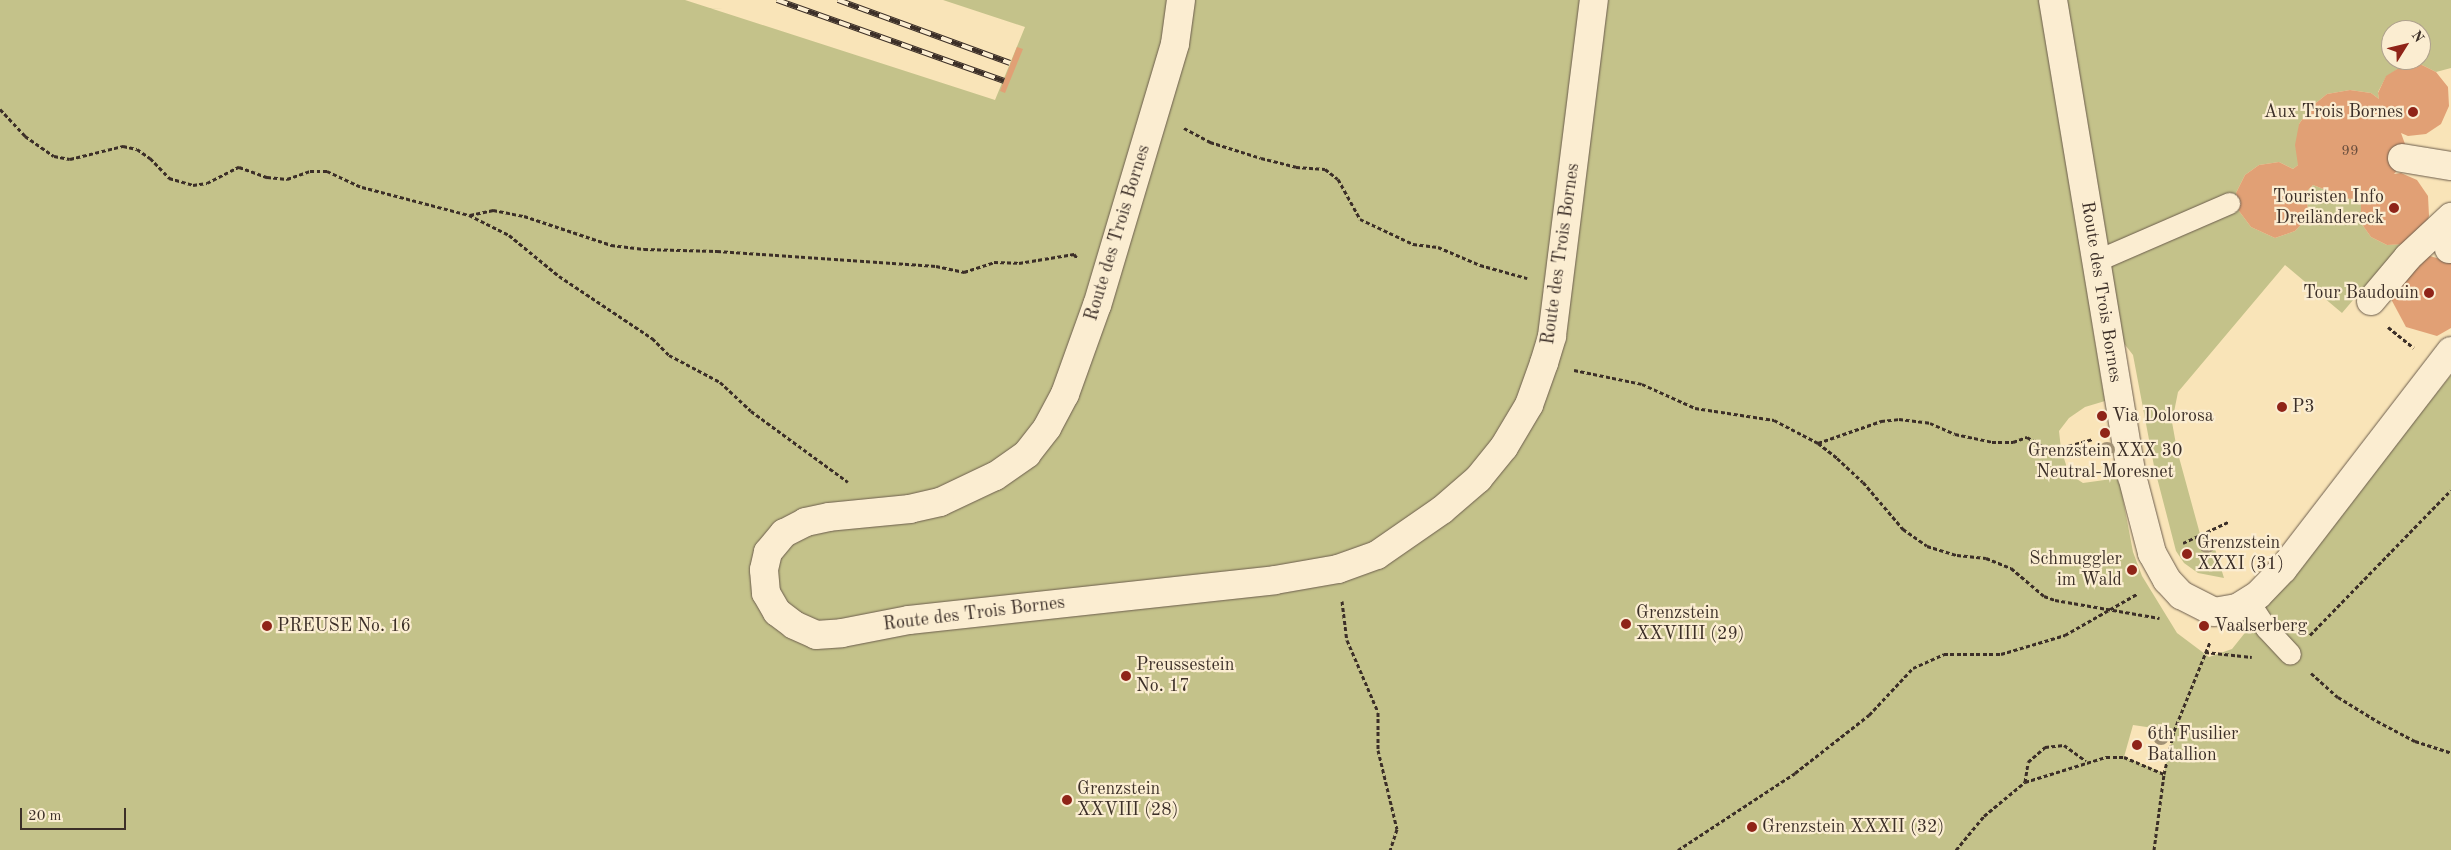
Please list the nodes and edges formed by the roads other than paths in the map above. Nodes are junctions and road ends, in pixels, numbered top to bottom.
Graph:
1 (1181, 0) edge
2 (1594, 0) edge
3 (2053, 0) edge
4 (2402, 158) dead end
5 (2451, 166) edge
6 (2229, 203) dead end
7 (2450, 233) edge
8 (2098, 260) junction
9 (2371, 301) dead end
10 (2444, 359) edge
11 (2237, 607) junction
12 (2290, 654) road end

1 - 2 street, Route des Trois Bornes
3 - 8 street, Route des Trois Bornes
4 - 5 street
6 - 8 lane
7 - 9 street
8 - 11 street, Route des Trois Bornes
10 - 11 street
11 - 12 lane

